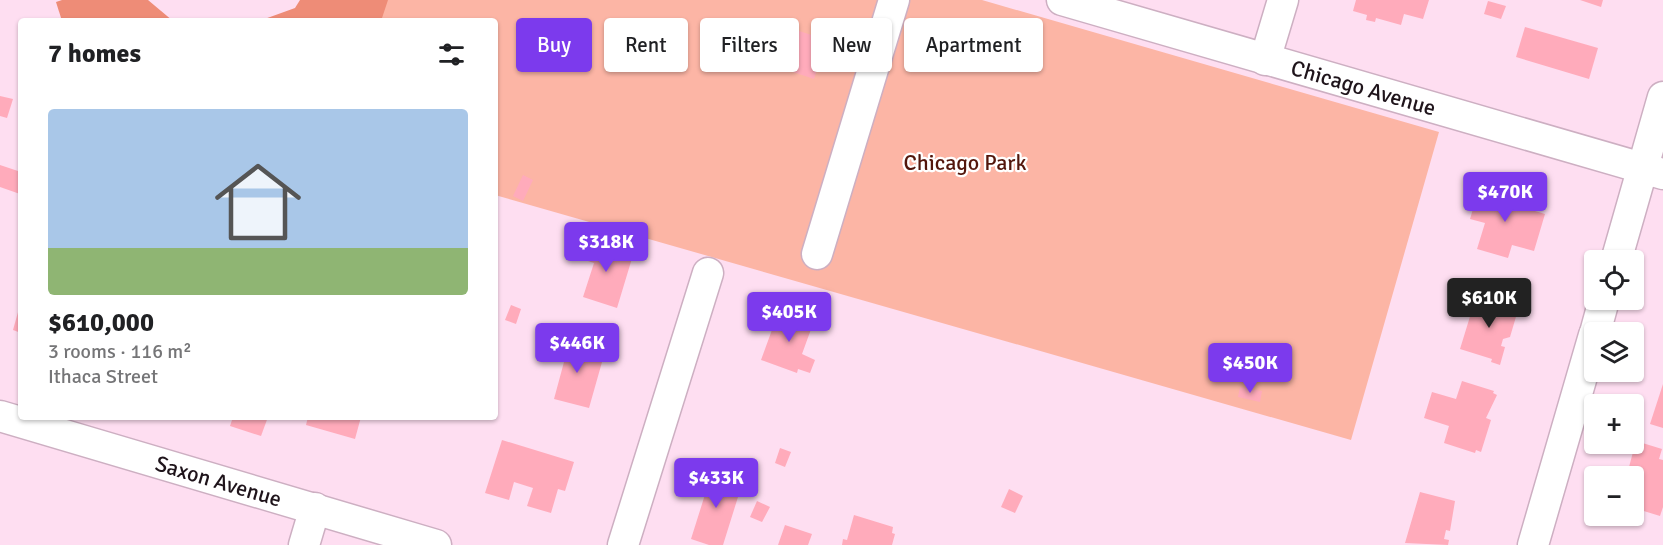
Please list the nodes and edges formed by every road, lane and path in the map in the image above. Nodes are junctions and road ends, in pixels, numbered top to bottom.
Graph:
1 (894, 0) edge
2 (1062, 0) edge
3 (1283, 0) edge
4 (1265, 60) junction
5 (1663, 97) edge
6 (1653, 171) edge
7 (1621, 250) edge
8 (817, 254) dead end
9 (708, 273) dead end
10 (1584, 371) edge
11 (0, 416) edge
12 (315, 508) junction
13 (304, 545) edge
14 (436, 545) edge
15 (623, 545) edge
16 (1533, 545) edge

1 - 8 street
2 - 4 street, Chicago Avenue
3 - 4 street
4 - 6 street, Chicago Avenue
5 - 6 street
6 - 7 street
9 - 15 street
10 - 16 street
11 - 12 street, Saxon Avenue
12 - 13 street
12 - 14 street, Saxon Avenue

